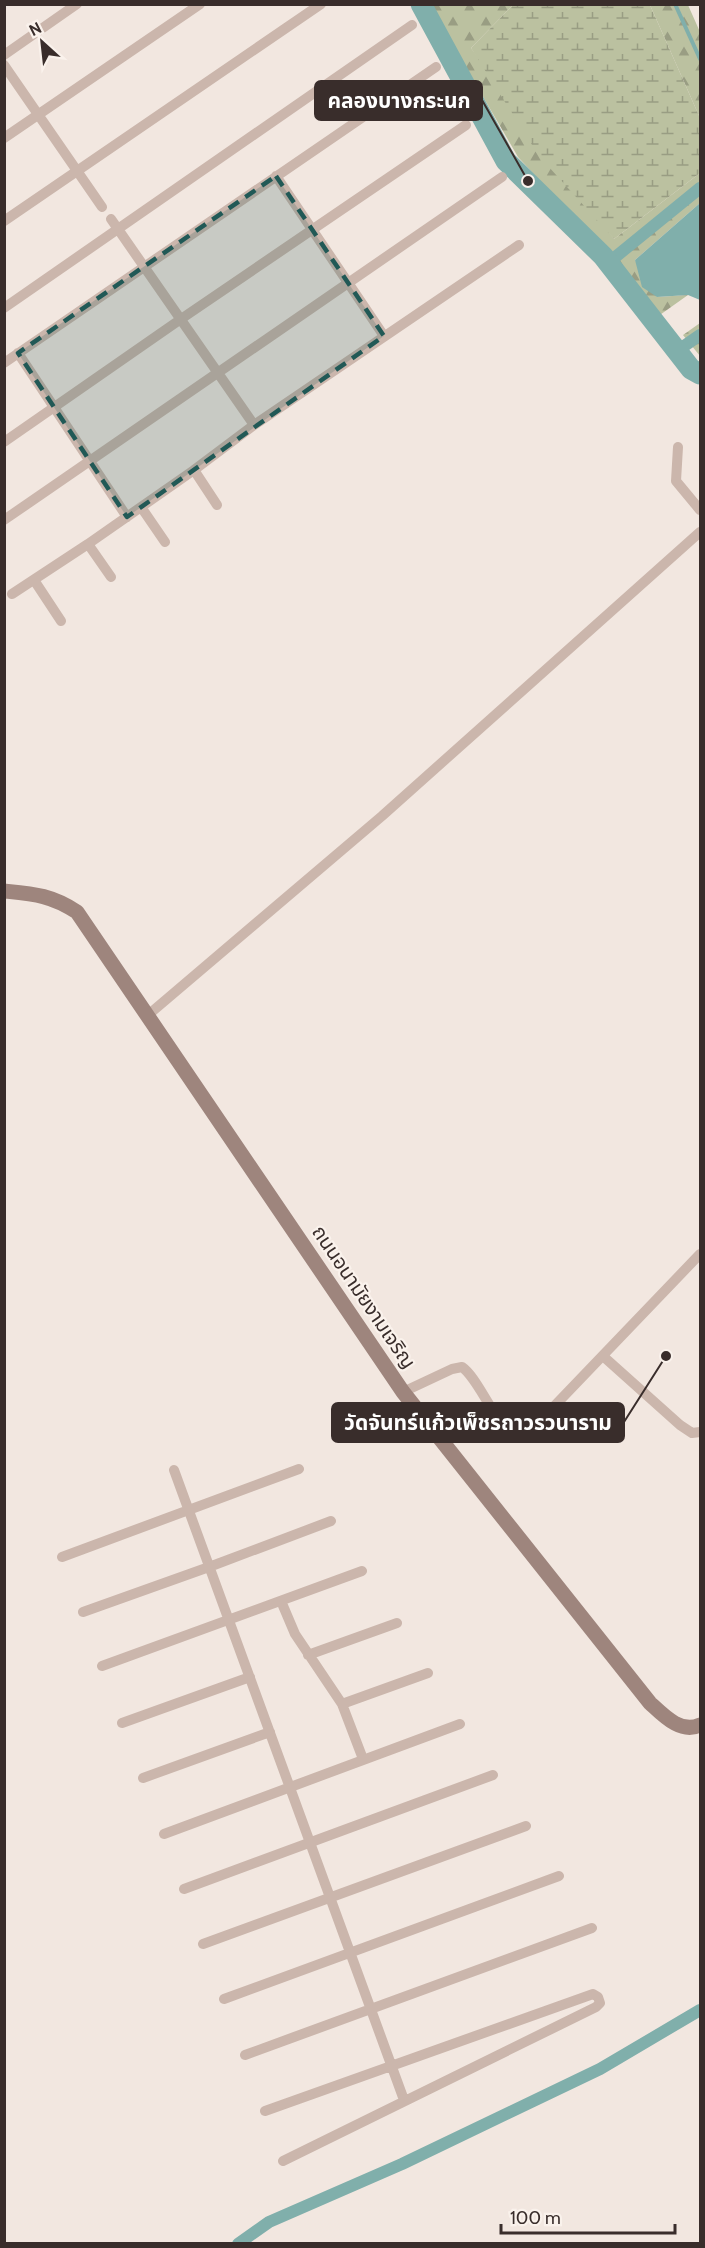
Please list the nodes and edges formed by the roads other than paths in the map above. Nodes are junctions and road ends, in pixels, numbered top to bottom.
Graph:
1 (77, 4) edge
2 (200, 4) edge
3 (321, 4) edge
4 (412, 25) dead end
5 (4, 55) edge
6 (4, 65) edge
7 (436, 67) dead end
8 (38, 114) junction
9 (466, 124) dead end
10 (4, 138) edge
11 (77, 170) junction
12 (276, 176) junction
13 (502, 177) dead end
14 (102, 207) dead end
15 (111, 219) dead end
16 (4, 221) edge
17 (119, 229) junction
18 (314, 229) junction
19 (519, 244) dead end
20 (143, 266) junction
21 (349, 282) junction
22 (4, 308) edge
23 (181, 319) junction
24 (384, 336) junction
25 (18, 353) junction
26 (4, 363) edge
27 (218, 372) junction
28 (55, 408) junction
29 (254, 425) junction
30 (4, 442) edge
31 (678, 447) dead end
32 (91, 461) junction
33 (194, 470) junction
34 (217, 505) dead end
35 (141, 507) junction
36 (700, 510) edge
37 (127, 517) junction
38 (4, 520) edge
39 (700, 532) edge
40 (165, 542) dead end
41 (88, 544) junction
42 (111, 576) dead end
43 (34, 580) junction
44 (12, 594) dead end
45 (61, 621) dead end
46 (4, 891) edge
47 (148, 1015) junction
48 (700, 1254) edge
49 (603, 1357) junction
50 (403, 1392) junction
51 (700, 1432) edge
52 (298, 1469) dead end
53 (174, 1470) dead end
54 (188, 1511) junction
55 (331, 1521) dead end
56 (62, 1557) dead end
57 (209, 1567) junction
58 (362, 1571) dead end
59 (281, 1601) junction
60 (83, 1612) dead end
61 (229, 1621) junction
62 (397, 1623) dead end
63 (308, 1655) junction
64 (102, 1666) dead end
65 (428, 1673) dead end
66 (250, 1677) junction
67 (342, 1704) junction
68 (122, 1723) dead end
69 (460, 1724) dead end
70 (700, 1725) edge
71 (270, 1732) junction
72 (363, 1759) junction
73 (493, 1775) dead end
74 (143, 1778) dead end
75 (290, 1788) junction
76 (526, 1826) dead end
77 (164, 1834) dead end
78 (311, 1843) junction
79 (559, 1876) dead end
80 (184, 1889) dead end
81 (331, 1898) junction
82 (592, 1928) dead end
83 (203, 1944) dead end
84 (351, 1953) junction
85 (224, 1999) dead end
86 (371, 2010) junction
87 (245, 2055) dead end
88 (391, 2066) junction
89 (404, 2100) junction
90 (265, 2111) dead end
91 (284, 2161) dead end

1 - 5 street
2 - 8 street
3 - 11 street
4 - 17 street
6 - 8 street
7 - 12 street
8 - 10 street
8 - 11 street
9 - 18 street
11 - 14 street
11 - 16 street
12 - 18 street
12 - 20 street
13 - 21 street
15 - 17 street
17 - 20 street
17 - 22 street
18 - 21 street
18 - 23 street
19 - 24 street
20 - 23 street
20 - 25 street
21 - 24 street
21 - 27 street
23 - 27 street
23 - 28 street
24 - 29 street
25 - 26 street
25 - 28 street
27 - 29 street
27 - 32 street
28 - 30 street
28 - 32 street
29 - 33 street
31 - 36 street
32 - 37 street
32 - 38 street
33 - 34 street
33 - 35 street
35 - 37 street
35 - 40 street
37 - 41 street
39 - 47 street
41 - 42 street
41 - 43 street
43 - 44 street
43 - 45 street
46 - 47 street, ถนนอนามัยงามเจริญ
47 - 50 street, ถนนอนามัยงามเจริญ
48 - 49 street
49 - 50 street
49 - 51 street
50 - 70 street, ถนนอนามัยงามเจริญ
52 - 54 street
53 - 54 street
54 - 56 street
54 - 57 street
55 - 57 street
57 - 60 street
57 - 61 street
58 - 59 street
59 - 61 street
59 - 63 street
61 - 64 street
61 - 66 street
62 - 63 street
63 - 67 street
65 - 67 street
66 - 68 street
66 - 71 street
67 - 72 street
69 - 72 street
71 - 74 street
71 - 75 street
72 - 75 street
73 - 78 street
75 - 77 street
75 - 78 street
76 - 81 street
78 - 80 street
78 - 81 street
79 - 84 street
81 - 83 street
81 - 84 street
82 - 86 street
84 - 85 street
84 - 86 street
86 - 87 street
86 - 88 street
88 - 89 street
88 - 89 street
88 - 90 street
89 - 91 street

